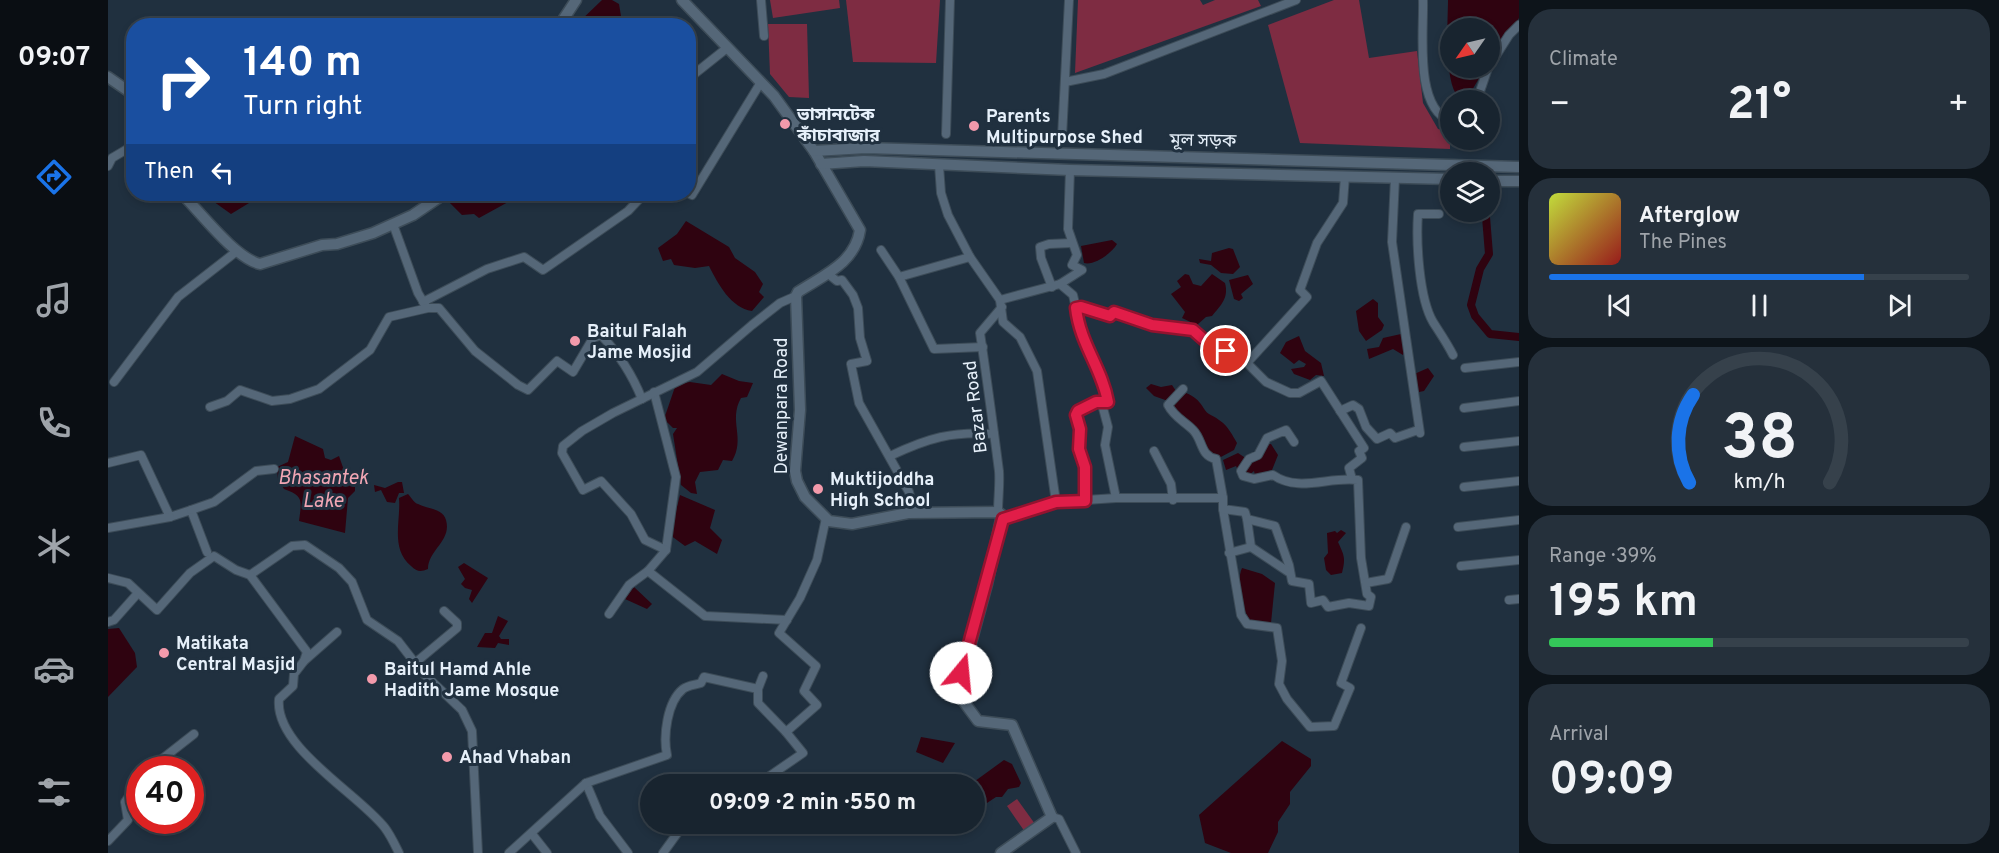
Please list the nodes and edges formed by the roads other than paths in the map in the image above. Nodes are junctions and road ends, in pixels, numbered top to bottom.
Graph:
1 (576, 0) edge
2 (681, 0) edge
3 (761, 0) edge
4 (950, 0) edge
5 (1069, 0) edge
6 (1296, 0) edge
7 (1423, 0) edge
8 (564, 18) edge
9 (1519, 25) edge
10 (764, 36) dead end
11 (727, 48) junction
12 (1500, 49) edge
13 (696, 73) edge
14 (108, 77) edge
15 (760, 82) junction
16 (1065, 82) junction
17 (126, 89) edge
18 (1440, 114) edge
19 (946, 134) dead end
20 (1062, 136) dead end
21 (126, 150) edge
22 (814, 151) junction
23 (1037, 154) junction
24 (821, 164) junction
25 (939, 165) junction
26 (108, 166) edge
27 (1519, 167) edge
28 (1038, 168) junction
29 (1440, 168) edge
30 (1500, 168) edge
31 (1070, 170) junction
32 (1345, 176) junction
33 (1395, 178) junction
34 (1440, 180) edge
35 (1500, 181) edge
36 (1519, 181) edge
37 (696, 188) edge
38 (189, 201) edge
39 (434, 201) edge
40 (637, 201) edge
41 (1439, 214) dead end
42 (393, 224) junction
43 (1072, 243) junction
44 (881, 250) dead end
45 (237, 251) junction
46 (970, 257) junction
47 (827, 273) junction
48 (899, 277) junction
49 (1056, 286) junction
50 (796, 296) junction
51 (1001, 303) junction
52 (425, 305) junction
53 (1076, 308) junction
54 (983, 347) junction
55 (1454, 355) dead end
56 (1519, 362) edge
57 (1247, 363) junction
58 (1465, 368) dead end
59 (114, 382) dead end
60 (1183, 389) dead end
61 (654, 392) junction
62 (642, 399) junction
63 (1519, 401) edge
64 (1104, 404) junction
65 (210, 407) dead end
66 (1464, 408) dead end
67 (1340, 411) junction
68 (994, 434) junction
69 (1519, 441) edge
70 (1294, 442) dead end
71 (1464, 447) dead end
72 (1154, 451) dead end
73 (890, 456) junction
74 (108, 463) edge
75 (274, 469) dead end
76 (1352, 479) junction
77 (1519, 481) edge
78 (1464, 487) dead end
79 (1116, 498) junction
80 (1222, 498) junction
81 (1173, 500) junction
82 (1085, 501) junction
83 (1056, 502) junction
84 (1223, 509) junction
85 (190, 510) junction
86 (914, 513) junction
87 (1000, 516) junction
88 (170, 517) junction
89 (826, 518) junction
90 (1247, 519) junction
91 (1519, 520) edge
92 (1406, 527) dead end
93 (1458, 527) dead end
94 (108, 528) edge
95 (1251, 547) junction
96 (666, 550) junction
97 (207, 552) dead end
98 (1229, 553) junction
99 (1519, 560) edge
100 (1461, 566) dead end
101 (648, 571) junction
102 (1290, 573) junction
103 (250, 575) junction
104 (108, 578) edge
105 (1366, 583) junction
106 (138, 593) junction
107 (1519, 599) edge
108 (1509, 600) dead end
109 (444, 611) dead end
110 (609, 614) dead end
111 (787, 620) junction
112 (108, 622) edge
113 (1361, 628) dead end
114 (337, 632) dead end
115 (304, 661) junction
116 (415, 663) junction
117 (763, 676) dead end
118 (758, 689) junction
119 (786, 732) junction
120 (194, 734) dead end
121 (166, 756) edge
122 (773, 774) edge
123 (586, 783) junction
124 (1052, 817) junction
125 (126, 822) edge
126 (532, 834) junction
127 (677, 834) edge
128 (108, 841) edge
129 (399, 853) edge
130 (478, 853) edge
131 (509, 853) edge
132 (547, 853) edge
133 (628, 853) edge
134 (663, 853) edge
135 (1001, 853) edge
136 (1076, 853) edge

1 - 8 street
2 - 11 street
3 - 10 street
4 - 19 street
5 - 16 street
6 - 16 street
7 - 18 street
9 - 12 street
11 - 13 street
11 - 15 street
14 - 17 street
15 - 22 street
15 - 37 street
16 - 20 street
21 - 26 street
22 - 23 street, মূল সড়ক
22 - 24 street
23 - 28 street
23 - 29 street, মূল সড়ক
24 - 25 street, মূল সড়ক
24 - 47 street
25 - 28 street, মূল সড়ক
25 - 46 street
27 - 30 street, মূল সড়ক
28 - 31 street, মূল সড়ক
31 - 32 street, মূল সড়ক
31 - 43 street
32 - 33 street, মূল সড়ক
32 - 57 street
33 - 34 street, মূল সড়ক
33 - 67 street
35 - 36 street
38 - 45 street
39 - 42 street
40 - 52 street
41 - 55 street
42 - 45 street
42 - 52 street
43 - 49 street
43 - 49 street
44 - 48 street
45 - 59 street
46 - 48 street
46 - 51 street
47 - 50 street
47 - 73 street
48 - 54 street
49 - 51 street
49 - 53 street
50 - 61 street
50 - 89 street, Dewanpara Road
51 - 54 street, Bazar Road
51 - 83 street
52 - 62 street
52 - 65 street
53 - 57 street
53 - 64 street
54 - 68 street, Bazar Road
56 - 58 street
57 - 67 street
60 - 80 street
61 - 62 street
61 - 96 street
62 - 96 street
63 - 66 street
64 - 79 street
64 - 82 street
67 - 76 street
68 - 73 street
68 - 87 street, Bazar Road
69 - 71 street
70 - 76 street
72 - 81 street
73 - 86 street
74 - 88 street
75 - 85 street
76 - 105 street
77 - 78 street
79 - 81 street
79 - 82 street
80 - 81 street
80 - 84 street
82 - 83 street
83 - 87 street
84 - 90 street
84 - 98 street
85 - 88 street
85 - 97 street
86 - 87 street
86 - 89 street
87 - 124 street
88 - 94 street
89 - 111 street
90 - 95 street
90 - 102 street
91 - 93 street
92 - 105 street
95 - 98 street
95 - 102 street
96 - 101 street
98 - 113 street
99 - 100 street
101 - 110 street
101 - 111 street
102 - 105 street
103 - 106 street
103 - 115 street
103 - 116 street
104 - 106 street
106 - 112 street
107 - 108 street
109 - 116 street
111 - 119 street
114 - 115 street
115 - 129 street
116 - 130 street
117 - 118 street
118 - 119 street
118 - 123 street
119 - 122 street
120 - 121 street
123 - 126 street
123 - 133 street
124 - 135 street
124 - 136 street
125 - 128 street
126 - 131 street
126 - 132 street
127 - 134 street

